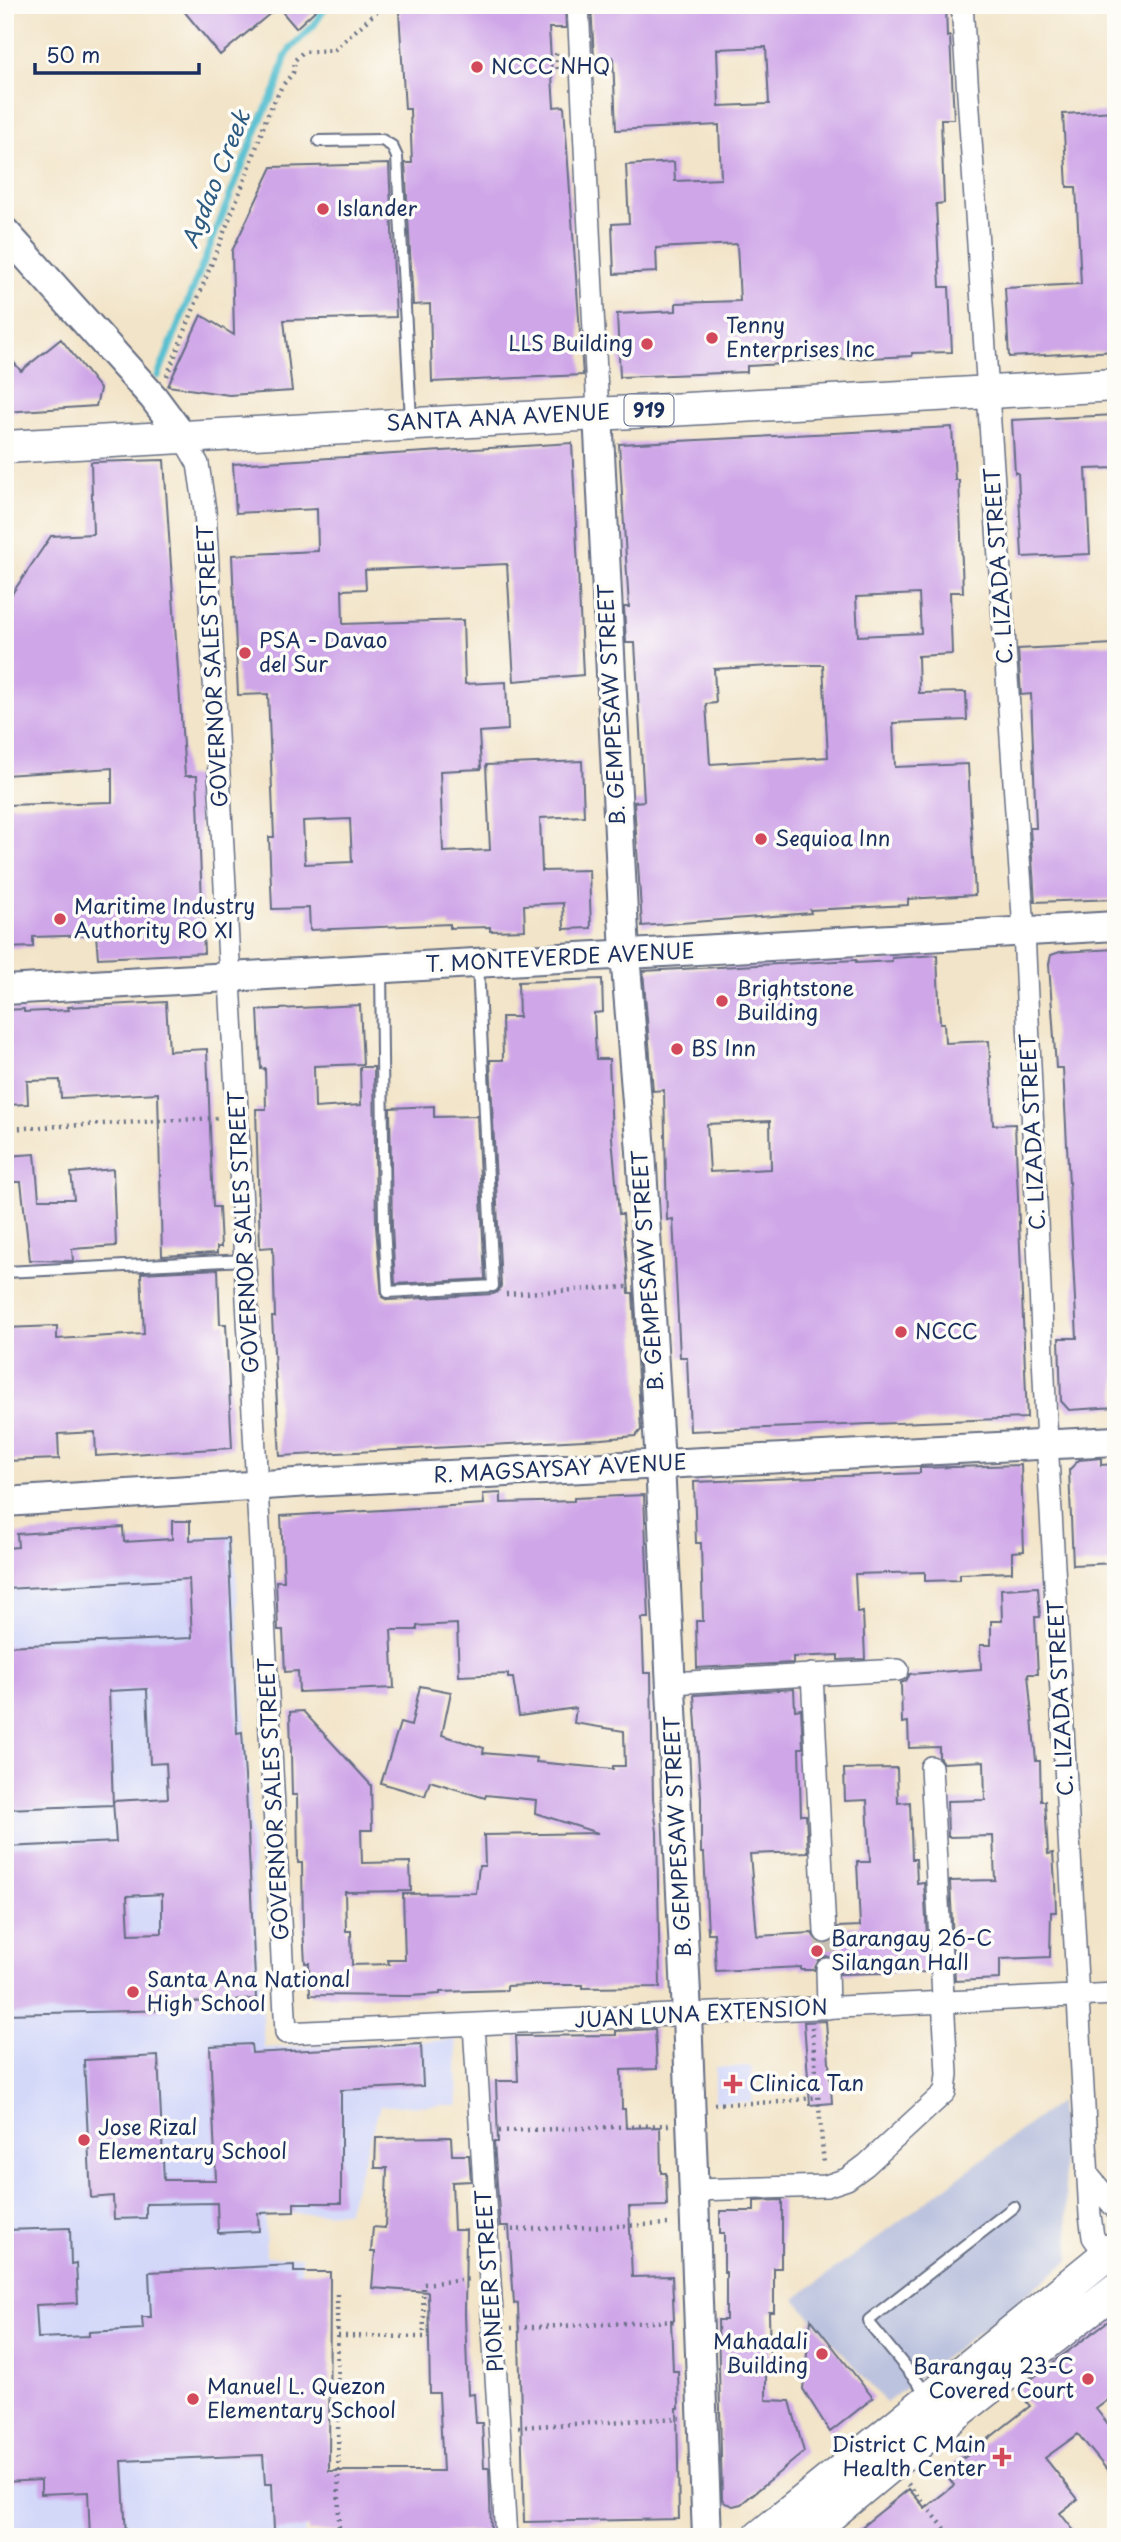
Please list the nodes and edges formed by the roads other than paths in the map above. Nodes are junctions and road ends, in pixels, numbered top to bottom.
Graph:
1 (578, 5) edge
2 (962, 5) edge
3 (319, 141) dead end
4 (5, 232) edge
5 (1116, 385) edge
6 (987, 392) junction
7 (598, 412) junction
8 (411, 423) junction
9 (182, 436) junction
10 (5, 447) edge
11 (1116, 926) edge
12 (1024, 931) junction
13 (625, 954) junction
14 (478, 963) junction
15 (381, 968) junction
16 (229, 978) junction
17 (5, 990) edge
18 (245, 1260) junction
19 (5, 1272) edge
20 (1116, 1441) edge
21 (1048, 1445) junction
22 (660, 1464) junction
23 (258, 1486) junction
24 (5, 1502) edge
25 (898, 1670) dead end
26 (812, 1674) junction
27 (671, 1683) junction
28 (931, 1767) dead end
29 (825, 1933) tunnel mouth
30 (827, 1969) tunnel mouth
31 (1116, 1994) edge
32 (1077, 1996) junction
33 (943, 2003) junction
34 (819, 2008) junction
35 (687, 2015) junction
36 (474, 2025) junction
37 (286, 2034) joint
38 (1087, 2174) junction
39 (694, 2190) junction
40 (1014, 2207) dead end
41 (1116, 2209) edge
42 (1111, 2251) edge
43 (1116, 2289) edge
44 (930, 2396) junction
45 (506, 2537) edge
46 (707, 2537) edge
47 (759, 2537) edge
48 (804, 2537) edge

1 - 7 street, B. GEMPESAW STREET
2 - 6 street, C. LIZADA STREET
3 - 8 lane
4 - 9 street
5 - 6 main road, SANTA ANA AVENUE / 919
6 - 7 main road, SANTA ANA AVENUE / 919
6 - 12 street, C. LIZADA STREET
7 - 8 main road, SANTA ANA AVENUE / 919
7 - 13 street, B. GEMPESAW STREET
8 - 9 main road, SANTA ANA AVENUE / 919
9 - 10 main road, SANTA ANA AVENUE / 919
9 - 16 street, GOVERNOR SALES STREET
11 - 12 street, T. MONTEVERDE AVENUE
12 - 13 street, T. MONTEVERDE AVENUE
12 - 21 street, C. LIZADA STREET
13 - 14 street, T. MONTEVERDE AVENUE
13 - 22 street, B. GEMPESAW STREET
14 - 15 street, T. MONTEVERDE AVENUE
14 - 15 lane
15 - 16 street, T. MONTEVERDE AVENUE
16 - 17 street, T. MONTEVERDE AVENUE
16 - 18 street, GOVERNOR SALES STREET
18 - 19 lane
18 - 23 street, GOVERNOR SALES STREET
20 - 21 street, R. MAGSAYSAY AVENUE
21 - 22 street, R. MAGSAYSAY AVENUE
21 - 32 street, C. LIZADA STREET
22 - 23 street, R. MAGSAYSAY AVENUE
22 - 27 street, B. GEMPESAW STREET
23 - 24 street, R. MAGSAYSAY AVENUE
23 - 37 street, GOVERNOR SALES STREET
25 - 26 street
26 - 27 street
26 - 29 street
27 - 35 street, B. GEMPESAW STREET
28 - 33 street
30 - 34 street
31 - 32 street, JUAN LUNA EXTENSION
32 - 33 street, JUAN LUNA EXTENSION
32 - 38 street, C. LIZADA STREET
33 - 34 street, JUAN LUNA EXTENSION
33 - 39 street
34 - 35 street, JUAN LUNA EXTENSION
35 - 36 street, JUAN LUNA EXTENSION
35 - 39 street, B. GEMPESAW STREET
36 - 37 street, JUAN LUNA EXTENSION
36 - 45 street, PIONEER STREET
38 - 41 street
38 - 42 street, C. LIZADA STREET
39 - 46 street, B. GEMPESAW STREET
40 - 44 lane
42 - 44 main road
43 - 48 main road
44 - 47 main road

